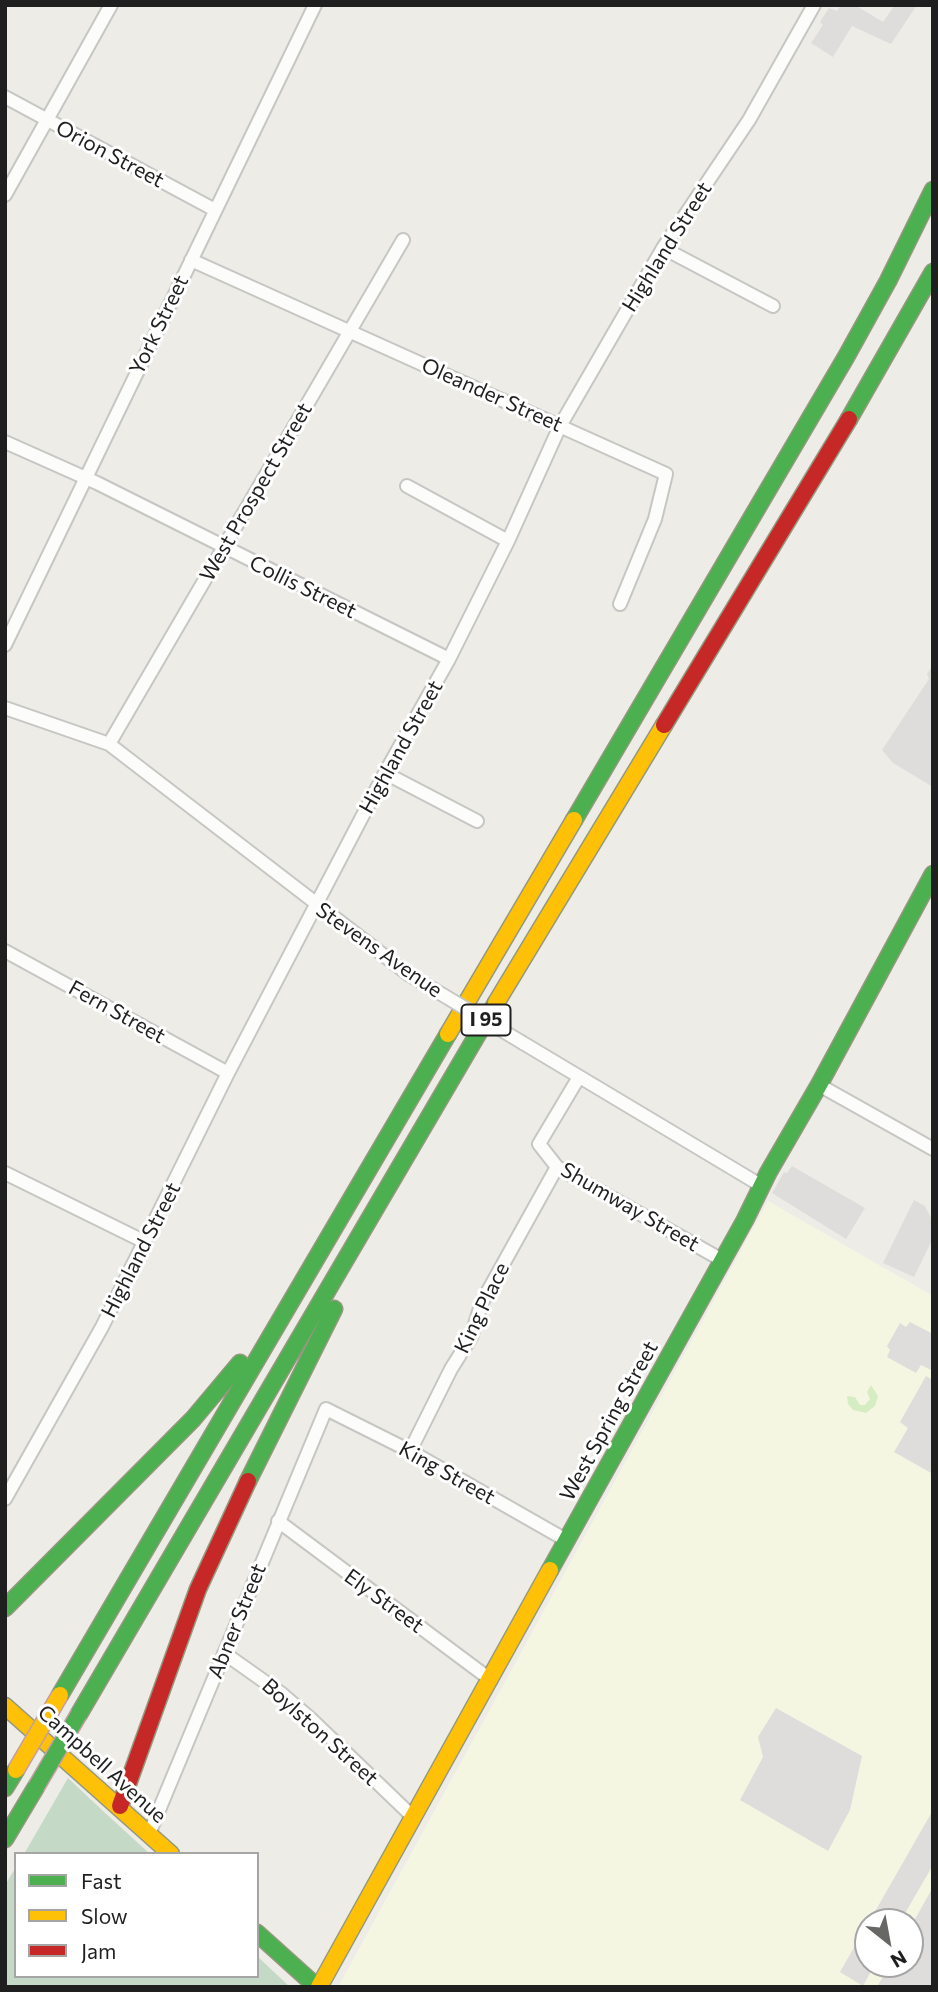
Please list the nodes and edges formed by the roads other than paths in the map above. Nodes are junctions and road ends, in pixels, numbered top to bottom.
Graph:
1 (111, 5) edge
2 (315, 5) edge
3 (814, 5) edge
4 (5, 97) edge
5 (47, 120) junction
6 (933, 190) edge
7 (5, 195) edge
8 (215, 210) junction
9 (403, 240) dead end
10 (663, 248) junction
11 (191, 260) junction
12 (933, 272) edge
13 (773, 306) dead end
14 (348, 331) junction
15 (560, 426) junction
16 (5, 442) edge
17 (85, 477) junction
18 (407, 486) dead end
19 (508, 541) junction
20 (225, 548) junction
21 (620, 604) dead end
22 (5, 645) edge
23 (449, 659) junction
24 (5, 708) edge
25 (109, 744) junction
26 (386, 773) junction
27 (477, 821) dead end
28 (933, 874) edge
29 (317, 906) junction
30 (5, 951) edge
31 (228, 1073) junction
32 (579, 1077) junction
33 (449, 1084) junction
34 (820, 1085) junction
35 (933, 1149) edge
36 (556, 1167) junction
37 (5, 1173) edge
38 (363, 1179) junction
39 (762, 1186) junction
40 (145, 1242) junction
41 (722, 1260) junction
42 (326, 1409) joint
43 (410, 1451) junction
44 (5, 1499) edge
45 (278, 1521) junction
46 (566, 1540) junction
47 (5, 1608) edge
48 (224, 1653) junction
49 (491, 1680) junction
50 (5, 1706) edge
51 (5, 1788) edge
52 (120, 1806) junction
53 (413, 1817) junction
54 (149, 1833) junction
55 (5, 1839) edge
56 (169, 1852) edge
57 (259, 1935) edge
58 (318, 1987) edge

1 - 5 street
2 - 8 street, York Street
3 - 10 street, Highland Street
4 - 5 street, Orion Street
5 - 7 street
5 - 8 street, Orion Street
6 - 38 main road, I 95
8 - 11 street, York Street
9 - 14 street, West Prospect Street
10 - 13 street
10 - 15 street, Highland Street
11 - 14 street, Oleander Street
11 - 17 street, York Street
12 - 33 main road, I 95
14 - 15 street, Oleander Street
14 - 20 street, West Prospect Street
15 - 19 street, Highland Street
15 - 21 street, Oleander Street
16 - 17 street, Collis Street
17 - 20 street, Collis Street
17 - 22 street, York Street
18 - 19 street
19 - 23 street, Highland Street
20 - 23 street, Collis Street
20 - 25 street, West Prospect Street
23 - 26 street, Highland Street
24 - 25 street, Stevens Avenue
25 - 29 street, Stevens Avenue
26 - 27 street
26 - 29 street, Highland Street
28 - 34 main road, West Spring Street
29 - 31 street, Highland Street
29 - 32 street, Stevens Avenue, bridge
30 - 31 street, Fern Street
31 - 40 street, Highland Street
32 - 36 street, Shumway Street
32 - 39 street, Stevens Avenue
33 - 52 main road
33 - 55 main road, I 95, bridge
34 - 35 street
34 - 39 main road, West Spring Street
36 - 41 street, Shumway Street
36 - 43 street, King Place
37 - 40 street
38 - 47 main road
38 - 51 main road, I 95, bridge
39 - 41 main road, West Spring Street
40 - 44 street, Highland Street
41 - 46 main road, West Spring Street
42 - 43 street, King Street
42 - 45 street, Abner Street
43 - 46 street, King Street
45 - 48 street, Abner Street
45 - 49 street, Ely Street
46 - 49 main road, West Spring Street
48 - 53 street, Boylston Street
48 - 54 street, Abner Street
49 - 53 main road, West Spring Street
50 - 52 main road, Campbell Avenue
52 - 54 main road, Campbell Avenue
53 - 58 main road, West Spring Street
54 - 56 main road, Campbell Avenue
57 - 58 main road

